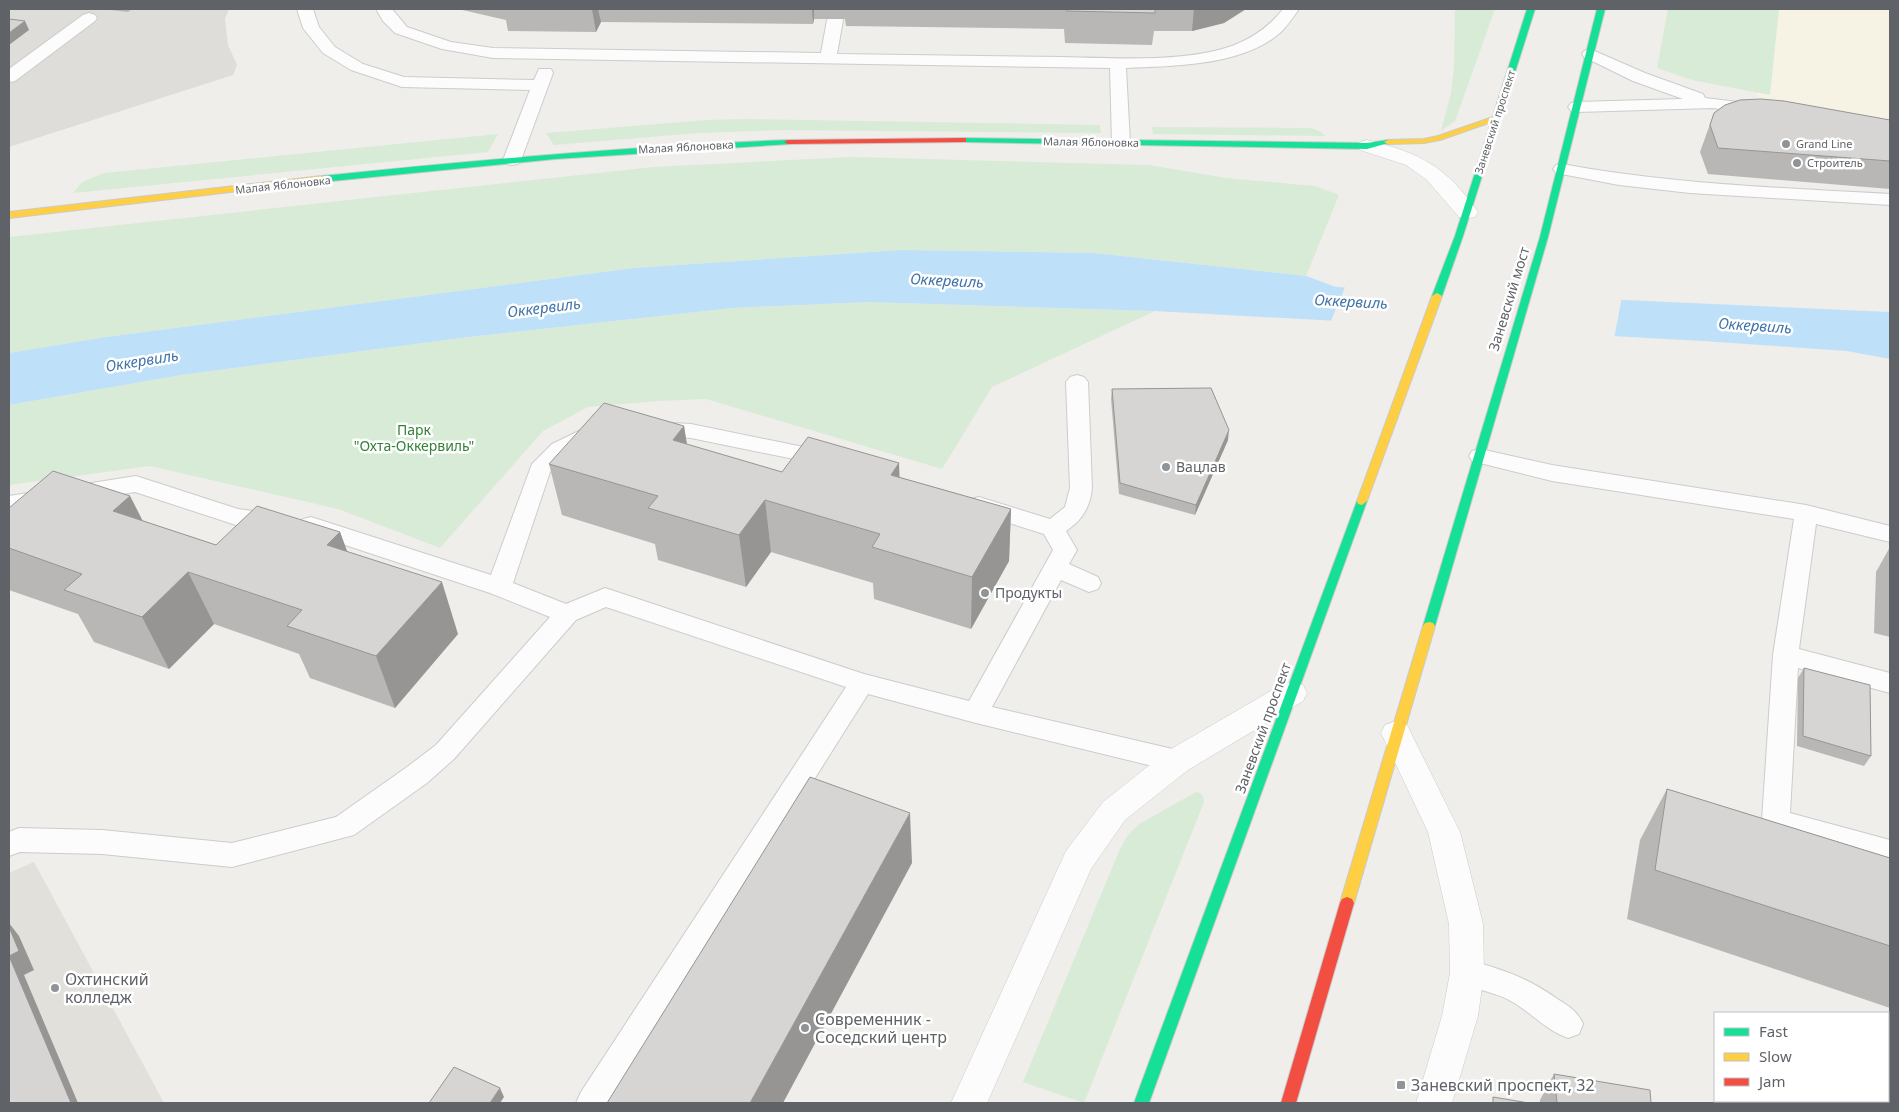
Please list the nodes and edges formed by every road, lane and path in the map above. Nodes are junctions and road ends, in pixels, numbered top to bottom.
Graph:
1 (305, 9) edge
2 (384, 9) edge
3 (1291, 9) edge
4 (1531, 9) edge
5 (1601, 9) edge
6 (836, 14) edge
7 (90, 18) dead end
8 (1590, 54) junction
9 (553, 55) junction
10 (828, 58) junction
11 (1118, 63) junction
12 (9, 77) edge
13 (540, 85) junction
14 (1713, 104) junction
15 (1577, 107) junction
16 (1770, 111) edge
17 (1496, 119) junction
18 (1121, 143) junction
19 (1367, 146) junction
20 (512, 160) junction
21 (1562, 169) junction
22 (1890, 200) edge
23 (1467, 212) junction
24 (9, 215) edge
25 (1078, 382) dead end
26 (1480, 456) junction
27 (850, 465) edge
28 (960, 500) edge
29 (9, 504) edge
30 (1806, 512) junction
31 (1053, 528) junction
32 (1890, 534) edge
33 (1055, 568) junction
34 (1089, 583) dead end
35 (499, 587) junction
36 (567, 614) junction
37 (1786, 655) junction
38 (862, 683) junction
39 (1890, 683) edge
40 (1292, 693) junction
41 (976, 713) junction
42 (1396, 733) junction
43 (1177, 761) junction
44 (9, 844) edge
45 (1890, 852) edge
46 (1467, 973) junction
47 (1568, 1024) dead end
48 (592, 1103) edge
49 (969, 1103) edge
50 (1141, 1103) edge
51 (1288, 1103) edge
52 (1434, 1103) edge

1 - 13 lane
2 - 9 lane
3 - 11 lane
4 - 17 main road, Заневский проспект
5 - 8 main road
6 - 10 lane
7 - 12 lane
8 - 14 lane
8 - 15 main road
9 - 10 lane
9 - 13 lane
10 - 11 lane
11 - 18 lane
13 - 20 lane
14 - 15 lane
14 - 16 lane
15 - 21 main road
17 - 19 main road, Малая Яблоновка
17 - 23 main road, Заневский проспект
18 - 19 main road, Малая Яблоновка
18 - 20 main road, Малая Яблоновка
19 - 23 street, Малая Яблоновка
20 - 24 main road, Малая Яблоновка
21 - 22 lane
21 - 26 main road, Заневский мост
23 - 40 main road, Заневский проспект
25 - 31 lane
26 - 30 lane
26 - 42 main road
27 - 35 lane
28 - 31 lane
29 - 35 lane
30 - 32 lane
30 - 37 lane
31 - 33 lane
33 - 34 lane
33 - 41 lane
35 - 36 lane
36 - 38 lane
36 - 44 lane
37 - 39 lane
37 - 45 lane
38 - 41 lane
38 - 48 lane
40 - 43 street
40 - 50 main road, Заневский проспект
41 - 43 lane
42 - 46 street
42 - 51 main road
43 - 49 street
46 - 47 lane
46 - 52 street

